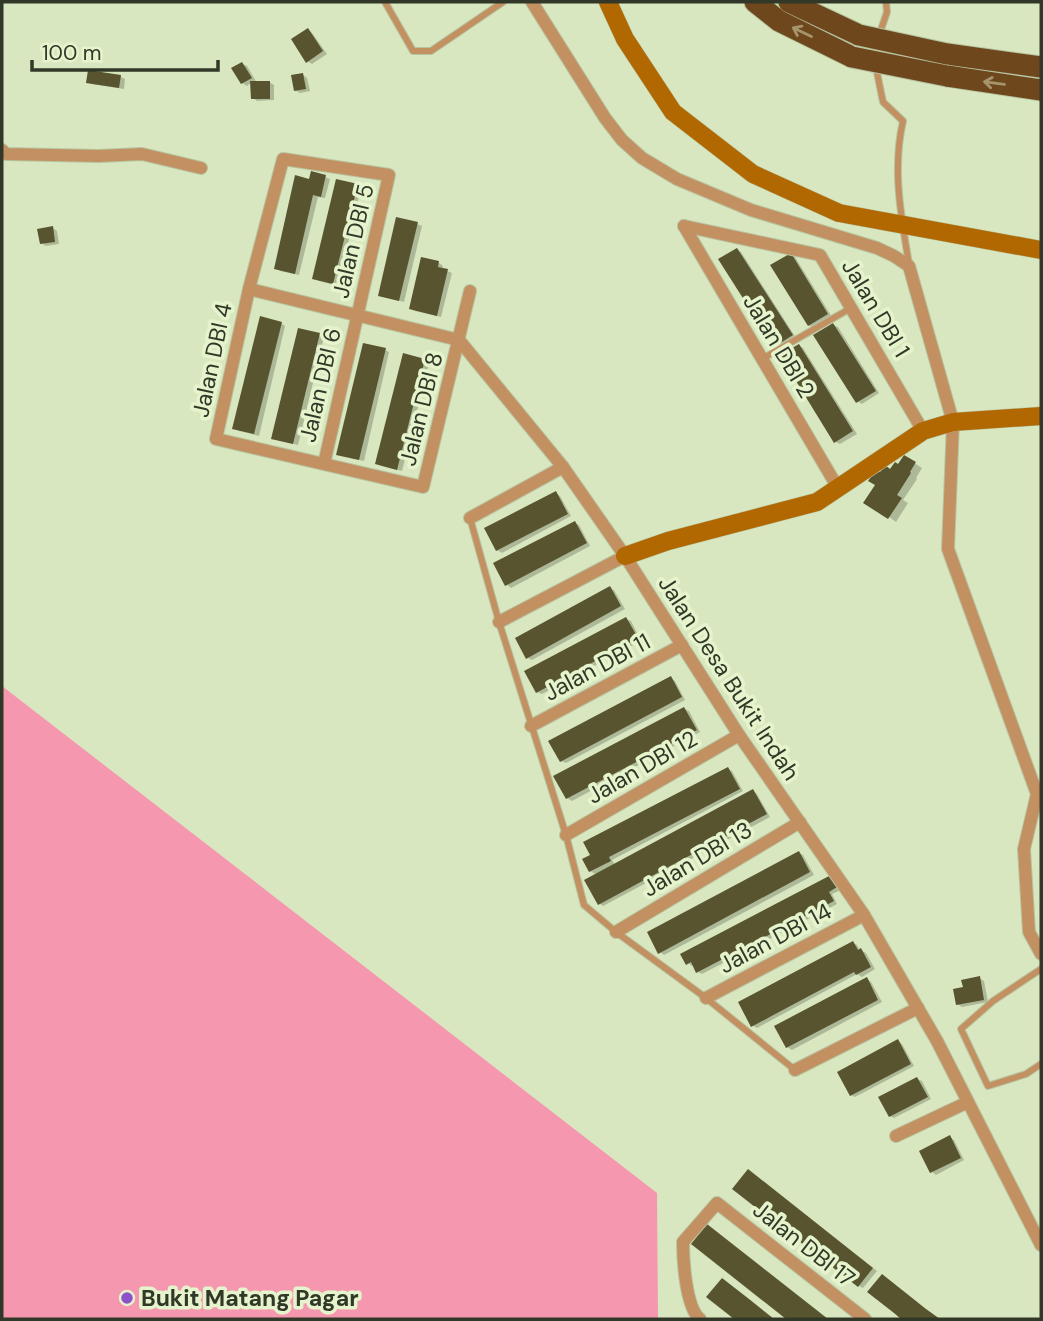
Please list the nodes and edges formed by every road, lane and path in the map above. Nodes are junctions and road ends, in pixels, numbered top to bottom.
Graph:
1 (384, 2) edge
2 (502, 2) edge
3 (532, 2) edge
4 (608, 2) edge
5 (755, 2) edge
6 (789, 2) edge
7 (886, 2) edge
8 (1041, 67) edge
9 (1041, 90) edge
10 (2, 150) edge
11 (201, 168) dead end
12 (389, 175) joint
13 (902, 225) junction
14 (684, 226) joint
15 (1041, 250) edge
16 (909, 266) junction
17 (249, 289) junction
18 (470, 291) dead end
19 (851, 308) junction
20 (358, 316) junction
21 (459, 340) junction
22 (762, 359) junction
23 (1041, 416) edge
24 (953, 422) junction
25 (923, 431) junction
26 (324, 464) junction
27 (563, 467) junction
28 (838, 488) junction
29 (470, 518) joint
30 (625, 556) junction
31 (499, 622) junction
32 (682, 645) junction
33 (531, 726) junction
34 (739, 735) junction
35 (800, 822) junction
36 (566, 835) junction
37 (864, 915) junction
38 (616, 932) junction
39 (1041, 954) edge
40 (1041, 969) edge
41 (706, 998) junction
42 (918, 1008) junction
43 (1041, 1064) edge
44 (795, 1070) joint
45 (968, 1102) junction
46 (896, 1136) dead end
47 (1041, 1245) edge
48 (851, 1308) junction
49 (697, 1317) edge
50 (843, 1319) edge
51 (865, 1319) edge

1 - 2 lane
3 - 16 street
4 - 13 street
9 -> 5 highway, bridge
6 - 8 highway, bridge
7 - 13 lane
10 - 11 street
12 - 17 street, Jalan DBI 4
12 - 20 street, Jalan DBI 5
13 - 15 street
13 - 16 lane
14 - 19 street, Jalan DBI 1
14 - 22 street, Jalan DBI 2
16 - 24 street
17 - 20 street
17 - 26 street, Jalan DBI 4
18 - 21 street, Jalan DBI 8
19 - 22 lane
19 - 25 street, Jalan DBI 1
20 - 21 street
20 - 26 street, Jalan DBI 6
21 - 26 street, Jalan DBI 8
21 - 27 street, Jalan Desa Bukit Indah
22 - 28 street, Jalan DBI 2
23 - 24 street
24 - 25 street
24 - 39 street
25 - 28 street
27 - 29 street
27 - 30 street, Jalan Desa Bukit Indah
28 - 30 street
29 - 31 lane
30 - 31 street
30 - 32 street, Jalan Desa Bukit Indah
31 - 33 lane
32 - 33 street, Jalan DBI 11
32 - 34 street, Jalan Desa Bukit Indah
33 - 36 lane
34 - 35 street, Jalan Desa Bukit Indah
34 - 36 street, Jalan DBI 12
35 - 37 street, Jalan Desa Bukit Indah
35 - 38 street, Jalan DBI 13
36 - 38 lane
37 - 41 street, Jalan DBI 14
37 - 42 street, Jalan Desa Bukit Indah
38 - 41 lane
40 - 43 lane
41 - 44 lane
42 - 44 street
42 - 45 street, Jalan Desa Bukit Indah
45 - 46 street
45 - 47 street, Jalan Desa Bukit Indah
48 - 49 street, Jalan DBI 17
48 - 50 street
48 - 51 street, Jalan DBI 17

